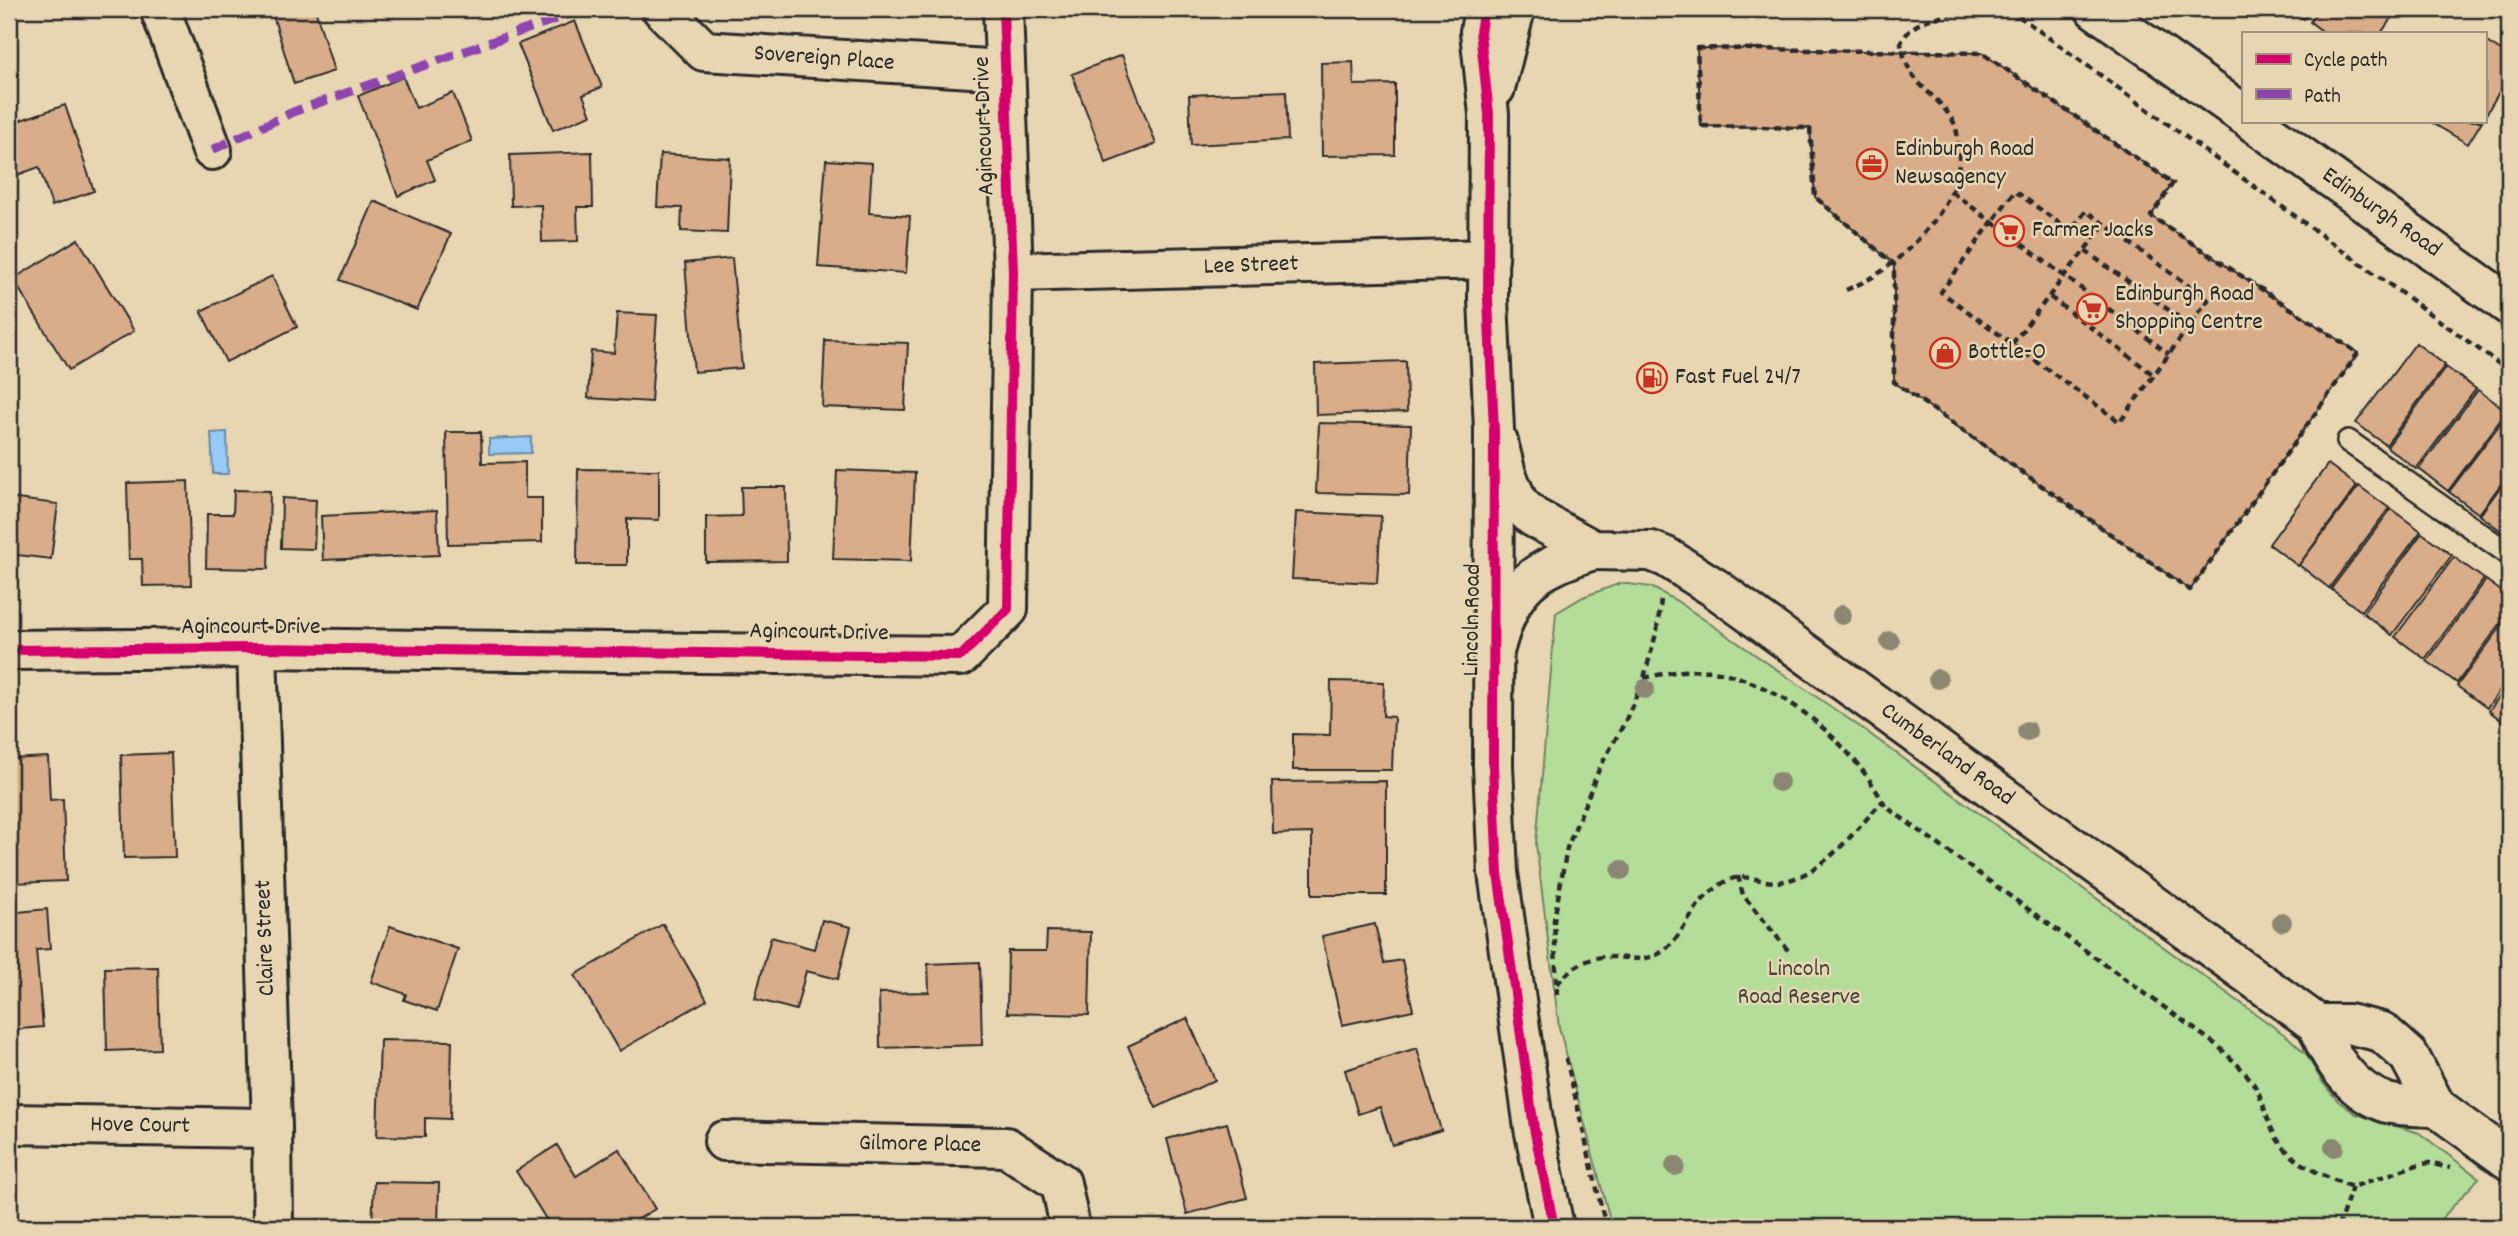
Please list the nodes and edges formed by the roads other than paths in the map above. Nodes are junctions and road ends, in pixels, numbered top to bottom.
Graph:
1 (160, 9) edge
2 (662, 9) edge
3 (1003, 9) edge
4 (1484, 9) edge
5 (1516, 9) edge
6 (2095, 9) edge
7 (1003, 70) junction
8 (2242, 113) edge
9 (1489, 114) junction
10 (2253, 122) edge
11 (212, 150) dead end
12 (1489, 259) junction
13 (1013, 272) junction
14 (2509, 305) edge
15 (1494, 430) junction
16 (2348, 441) dead end
17 (1557, 547) junction
18 (2509, 554) edge
19 (1500, 561) junction
20 (257, 648) junction
21 (9, 650) edge
22 (1493, 654) junction
23 (2317, 1024) junction
24 (2436, 1107) junction
25 (9, 1124) edge
26 (272, 1128) junction
27 (724, 1141) dead end
28 (2509, 1160) edge
29 (273, 1227) edge
30 (1070, 1227) edge
31 (1555, 1227) edge

1 - 11 street
2 - 7 street, Sovereign Place
3 - 7 street, Agincourt Drive
4 - 9 street, Lincoln Road
5 - 9 street, Lincoln Road
6 - 8 street
7 - 13 street, Agincourt Drive
9 - 12 street, Lincoln Road
10 - 14 street, Edinburgh Road
12 - 13 street, Lee Street
12 - 15 street, Lincoln Road
13 - 20 street, Agincourt Drive
15 - 17 street
15 - 19 street, Lincoln Road
16 - 18 lane
17 - 19 street
17 - 22 street
17 - 23 street, Cumberland Road
19 - 22 street, Lincoln Road
20 - 21 street, Agincourt Drive
20 - 26 street, Claire Street
22 - 31 street, Lincoln Road
23 - 24 street, Cumberland Road
23 - 24 street
24 - 28 street
25 - 26 street, Hove Court
26 - 29 street, Claire Street
27 - 30 street, Gilmore Place

